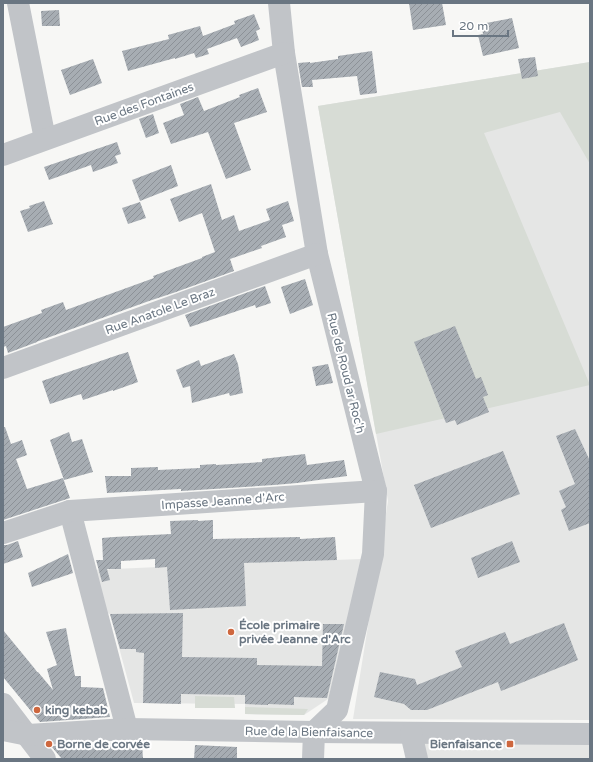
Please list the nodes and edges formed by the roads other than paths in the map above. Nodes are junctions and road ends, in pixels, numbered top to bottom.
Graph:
1 (18, 3) edge
2 (279, 3) edge
3 (284, 53) junction
4 (45, 139) junction
5 (3, 155) edge
6 (317, 254) junction
7 (3, 368) edge
8 (376, 491) junction
9 (70, 511) junction
10 (3, 533) edge
11 (3, 704) edge
12 (128, 729) junction
13 (3, 730) edge
14 (314, 732) junction
15 (411, 733) junction
16 (590, 734) edge
17 (28, 735) junction
18 (45, 759) edge
19 (313, 759) edge
20 (417, 759) edge

1 - 4 street
2 - 3 street, Rue de Roud ar Roc'h
3 - 4 street, Rue des Fontaines
3 - 6 street, Rue de Roud ar Roc'h
4 - 5 street, Rue des Fontaines
6 - 7 street, Rue Anatole Le Braz
6 - 8 street, Rue de Roud ar Roc'h
8 - 9 street, Impasse Jeanne d'Arc
8 - 14 street, Rue de Roud ar Roc'h
9 - 10 street, Impasse Jeanne d'Arc
9 - 12 street
11 - 17 street
12 - 14 street, Rue de la Bienfaisance
12 - 17 street, Rue de la Bienfaisance
13 - 17 street, Rue de la Bienfaisance
14 - 15 street, Rue de la Bienfaisance
14 - 19 street
15 - 16 street, Rue de la Bienfaisance
15 - 20 street
17 - 18 street

